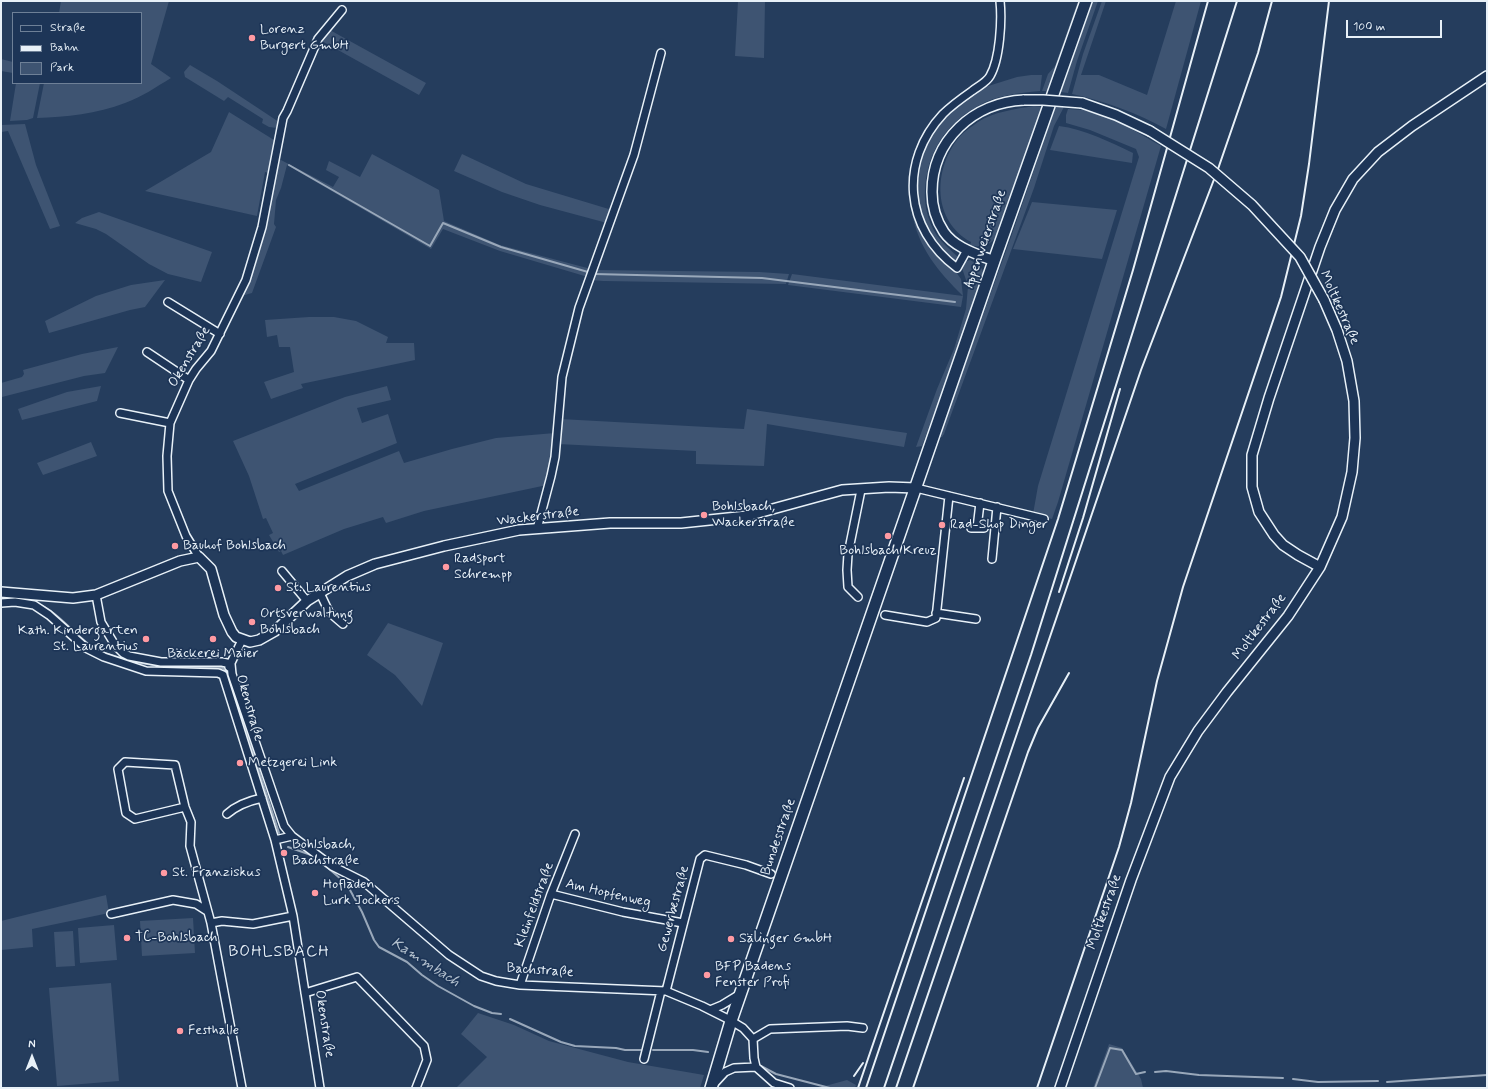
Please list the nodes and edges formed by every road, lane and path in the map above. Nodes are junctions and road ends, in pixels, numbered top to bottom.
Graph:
1 (1000, 1) edge
2 (1086, 1) edge
3 (342, 10) dead end
4 (661, 53) dead end
5 (1487, 76) edge
6 (967, 250) junction
7 (994, 261) junction
8 (168, 302) dead end
9 (220, 334) junction
10 (148, 352) dead end
11 (189, 380) junction
12 (120, 413) dead end
13 (170, 423) junction
14 (916, 488) junction
15 (861, 490) junction
16 (949, 496) junction
17 (980, 504) junction
18 (996, 508) junction
19 (1044, 519) dead end
20 (977, 528) dead end
21 (537, 529) junction
22 (199, 557) junction
23 (992, 559) dead end
24 (1320, 567) junction
25 (282, 571) dead end
26 (1, 592) edge
27 (320, 594) junction
28 (96, 595) junction
29 (858, 597) dead end
30 (877, 597) joint
31 (307, 602) junction
32 (1, 603) edge
33 (936, 613) junction
34 (886, 615) dead end
35 (976, 619) dead end
36 (343, 624) dead end
37 (242, 640) junction
38 (230, 666) junction
39 (223, 675) junction
40 (262, 798) junction
41 (185, 807) junction
42 (227, 814) dead end
43 (576, 834) dead end
44 (292, 836) junction
45 (275, 840) junction
46 (771, 874) dead end
47 (551, 894) junction
48 (208, 911) junction
49 (111, 914) dead end
50 (293, 916) junction
51 (211, 923) junction
52 (683, 923) junction
53 (520, 985) junction
54 (663, 991) junction
55 (741, 992) junction
56 (305, 993) junction
57 (710, 1010) junction
58 (731, 1021) junction
59 (863, 1028) dead end
60 (753, 1039) junction
61 (644, 1059) dead end
62 (756, 1067) junction
63 (242, 1088) edge
64 (320, 1088) edge
65 (416, 1088) edge
66 (711, 1088) edge
67 (790, 1088) edge
68 (1060, 1088) edge

1 - 6 street
2 - 7 main road, Appenweierstraße
3 - 9 street, Okenstraße
4 - 21 street
5 - 24 street
6 - 7 street, Moltkestraße
6 - 24 street, Moltkestraße, bridge
7 - 14 main road, Appenweierstraße
8 - 9 street
9 - 11 street, Okenstraße
10 - 11 street
11 - 13 street, Okenstraße
12 - 13 street
13 - 22 street, Okenstraße
14 - 15 street, Wackerstraße
14 - 16 street, Wackerstraße
14 - 30 main road, Appenweierstraße
15 - 21 street, Wackerstraße
15 - 29 street
16 - 17 street, Wackerstraße
16 - 33 street
17 - 18 street, Wackerstraße
17 - 20 street
18 - 19 street, Wackerstraße
18 - 23 street
21 - 27 street, Wackerstraße
22 - 28 street
22 - 37 street, Okenstraße
24 - 68 street, Moltkestraße
25 - 31 street
26 - 28 street
27 - 31 street, Wackerstraße
27 - 36 street
28 - 38 street
30 - 55 main road, Bundesstraße
31 - 37 street, Wackerstraße
32 - 39 street
33 - 34 street
33 - 35 street
37 - 38 street, Okenstraße
38 - 39 street, Okenstraße
38 - 44 street, Bachstraße
39 - 40 street, Okenstraße
40 - 42 street
40 - 45 street, Okenstraße
41 - 41 street
41 - 48 street
43 - 47 street, Kleinfeldstraße
44 - 45 street
44 - 53 street, Bachstraße
45 - 50 street, Okenstraße
46 - 52 street, Gewerbestraße
47 - 52 street, Am Hopfenweg
47 - 53 street, Kleinfeldstraße
48 - 49 street
48 - 51 street
50 - 51 street
50 - 56 street, Okenstraße
51 - 63 street
52 - 54 street, Gewerbestraße
53 - 54 street, Bachstraße
54 - 57 street, Bachstraße
54 - 61 street
55 - 57 street
55 - 58 main road, Bundesstraße
56 - 64 street, Okenstraße
56 - 65 street
57 - 58 street, Bachstraße
58 - 60 street, Bachstraße
58 - 66 main road, Bundesstraße
59 - 60 street
60 - 62 street
62 - 66 street
62 - 67 street

